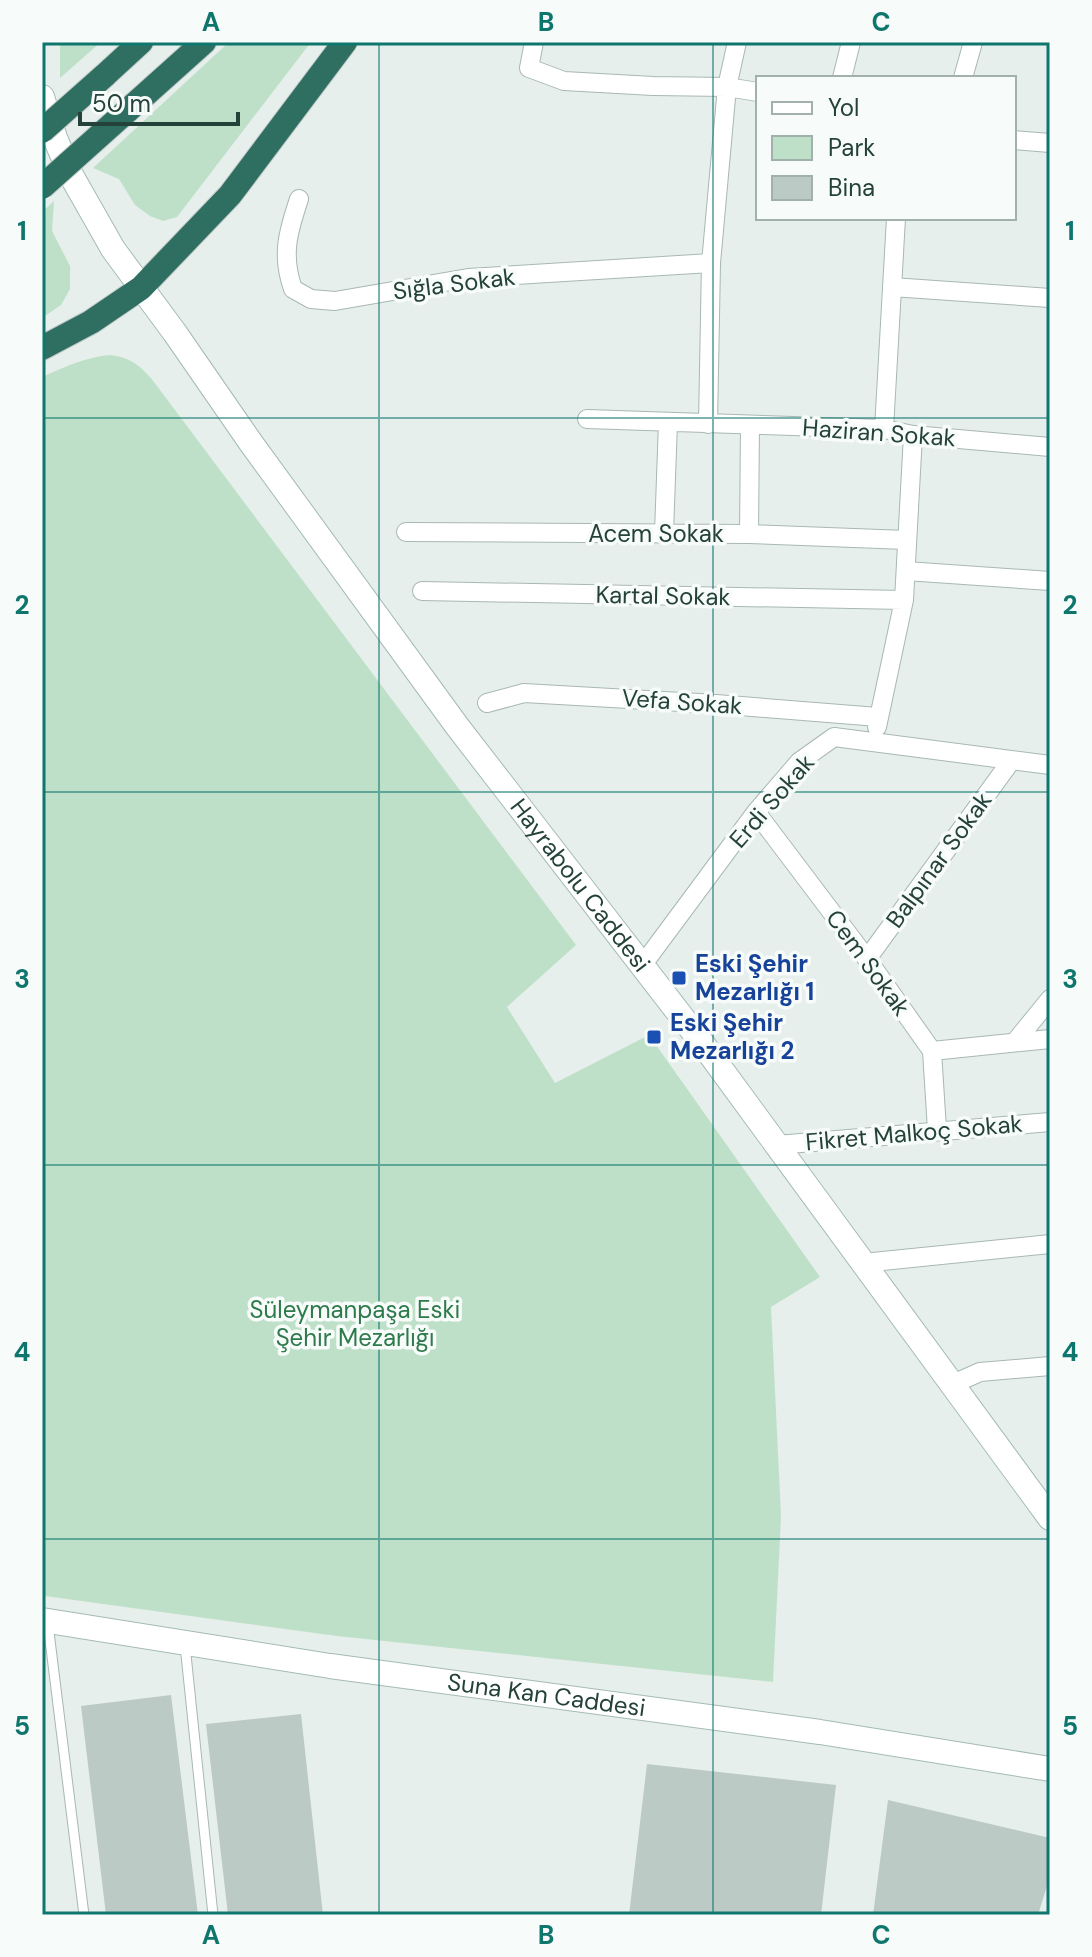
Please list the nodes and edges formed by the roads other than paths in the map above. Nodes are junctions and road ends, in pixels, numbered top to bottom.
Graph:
1 (141, 42) edge
2 (204, 42) edge
3 (345, 42) edge
4 (534, 42) edge
5 (737, 42) edge
6 (851, 42) edge
7 (973, 42) edge
8 (842, 76) edge
9 (964, 76) edge
10 (727, 87) junction
11 (756, 92) edge
12 (42, 97) edge
13 (42, 131) edge
14 (1016, 140) edge
15 (1050, 143) edge
16 (42, 187) edge
17 (299, 199) dead end
18 (896, 220) edge
19 (711, 263) junction
20 (892, 287) junction
21 (141, 288) junction
22 (1050, 298) edge
23 (42, 348) edge
24 (587, 419) dead end
25 (668, 422) junction
26 (708, 424) junction
27 (750, 425) junction
28 (884, 429) junction
29 (913, 435) junction
30 (1050, 447) edge
31 (406, 532) dead end
32 (664, 533) junction
33 (749, 534) junction
34 (906, 540) junction
35 (906, 571) junction
36 (1050, 581) edge
37 (422, 591) dead end
38 (904, 600) junction
39 (487, 703) dead end
40 (878, 717) junction
41 (874, 742) junction
42 (1011, 761) junction
43 (1050, 765) edge
44 (756, 812) junction
45 (867, 959) junction
46 (641, 967) junction
47 (1050, 999) edge
48 (1050, 1039) edge
49 (1015, 1042) junction
50 (932, 1051) junction
51 (1050, 1122) edge
52 (937, 1130) junction
53 (777, 1145) junction
54 (1050, 1244) edge
55 (863, 1263) junction
56 (1050, 1366) edge
57 (953, 1384) junction
58 (1040, 1491) edge
59 (1050, 1518) edge
60 (45, 1620) edge
61 (185, 1642) junction
62 (1050, 1769) edge
63 (84, 1915) edge
64 (213, 1915) edge

1 - 13 highway, bridge
2 - 16 highway, bridge
3 - 21 highway
4 - 10 street
5 - 10 street
6 - 8 street
7 - 9 street
10 - 11 street
10 - 19 street
12 - 21 main road, Hayrabolu Caddesi
14 - 15 street
17 - 19 street, Sığla Sokak
18 - 20 street
19 - 26 street
20 - 22 street
20 - 28 street
21 - 23 highway
21 - 46 main road, Hayrabolu Caddesi
24 - 25 street, Haziran Sokak
25 - 26 street, Haziran Sokak
25 - 32 street
26 - 27 street, Haziran Sokak
27 - 28 street, Haziran Sokak
27 - 33 street
28 - 29 street, Haziran Sokak
29 - 30 street, Haziran Sokak
29 - 34 street
31 - 32 street, Acem Sokak
32 - 33 street, Acem Sokak
33 - 34 street, Acem Sokak
34 - 35 street
35 - 36 street
35 - 38 street
37 - 38 street, Kartal Sokak
38 - 40 street
39 - 40 street, Vefa Sokak
40 - 41 street
41 - 42 street, Erdi Sokak
41 - 44 street, Erdi Sokak
42 - 43 street, Erdi Sokak
42 - 45 street, Balpınar Sokak
44 - 45 street, Cem Sokak
44 - 46 street, Erdi Sokak
45 - 50 street, Cem Sokak
46 - 53 main road, Hayrabolu Caddesi
47 - 49 street
48 - 49 street
49 - 50 street
50 - 52 street
51 - 52 street, Fikret Malkoç Sokak
52 - 53 street, Fikret Malkoç Sokak
53 - 55 main road, Hayrabolu Caddesi
54 - 55 street
55 - 57 main road, Hayrabolu Caddesi
56 - 57 street
57 - 58 main road, Hayrabolu Caddesi
58 - 59 main road, Hayrabolu Caddesi
60 - 61 main road, Suna Kan Caddesi
60 - 63 lane
61 - 62 main road, Suna Kan Caddesi
61 - 64 lane

